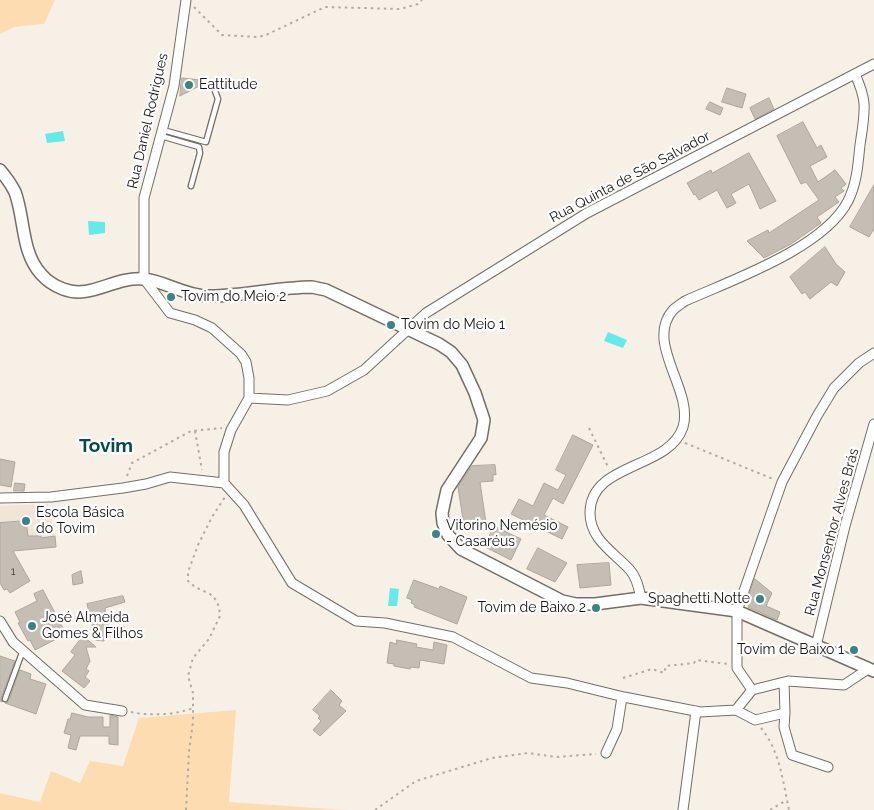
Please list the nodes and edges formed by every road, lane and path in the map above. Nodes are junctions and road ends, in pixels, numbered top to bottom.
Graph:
1 (422, 0) edge
2 (189, 2) edge
3 (874, 64) edge
4 (855, 74) junction
5 (215, 91) dead end
6 (160, 133) junction
7 (0, 170) edge
8 (191, 186) dead end
9 (144, 279) junction
10 (408, 329) junction
11 (874, 353) edge
12 (249, 398) junction
13 (874, 424) edge
14 (232, 428) junction
15 (589, 428) dead end
16 (195, 430) junction
17 (678, 438) junction
18 (608, 468) dead end
19 (204, 480) junction
20 (782, 482) junction
21 (226, 485) junction
22 (123, 488) junction
23 (0, 498) edge
24 (641, 598) junction
25 (737, 610) junction
26 (1, 627) edge
27 (816, 646) junction
28 (22, 650) junction
29 (737, 668) junction
30 (871, 671) edge
31 (623, 678) dead end
32 (784, 682) junction
33 (752, 690) junction
34 (622, 697) junction
35 (5, 699) dead end
36 (193, 708) junction
37 (736, 710) junction
38 (122, 711) joint
39 (696, 711) junction
40 (785, 713) junction
41 (755, 720) junction
42 (606, 753) joint
43 (828, 767) dead end
44 (787, 800) junction
45 (186, 810) edge
46 (375, 810) edge
47 (683, 810) edge
48 (770, 810) edge
49 (789, 810) edge

1 - 2 path
2 - 6 street, Rua Daniel Rodrigues
3 - 4 street, Rua Quinta de São Salvador
4 - 10 street, Rua Quinta de São Salvador
4 - 17 street
5 - 6 lane
6 - 8 lane
6 - 9 street, Rua Daniel Rodrigues
7 - 9 street
9 - 10 street
9 - 12 street
10 - 12 street, Rua Quinta de São Salvador
10 - 24 street
11 - 20 street
12 - 14 street
13 - 27 street, Rua Monsenhor Alves Brás
14 - 16 path
14 - 21 street
15 - 18 path
16 - 19 path
16 - 22 path
17 - 20 path
17 - 24 street
19 - 21 street
19 - 22 street
20 - 25 street
21 - 34 street
21 - 36 path
22 - 23 street
24 - 25 street
25 - 27 street
25 - 29 street
26 - 28 street
27 - 30 street
28 - 35 lane
28 - 38 street
29 - 31 path
29 - 33 street
30 - 32 street
32 - 33 street
32 - 40 street
33 - 37 street
34 - 39 street
34 - 42 street
36 - 38 path
36 - 45 path
37 - 39 street
37 - 41 street
39 - 47 street
40 - 41 street
40 - 43 street
41 - 44 path
42 - 46 path
44 - 48 path
44 - 49 path

